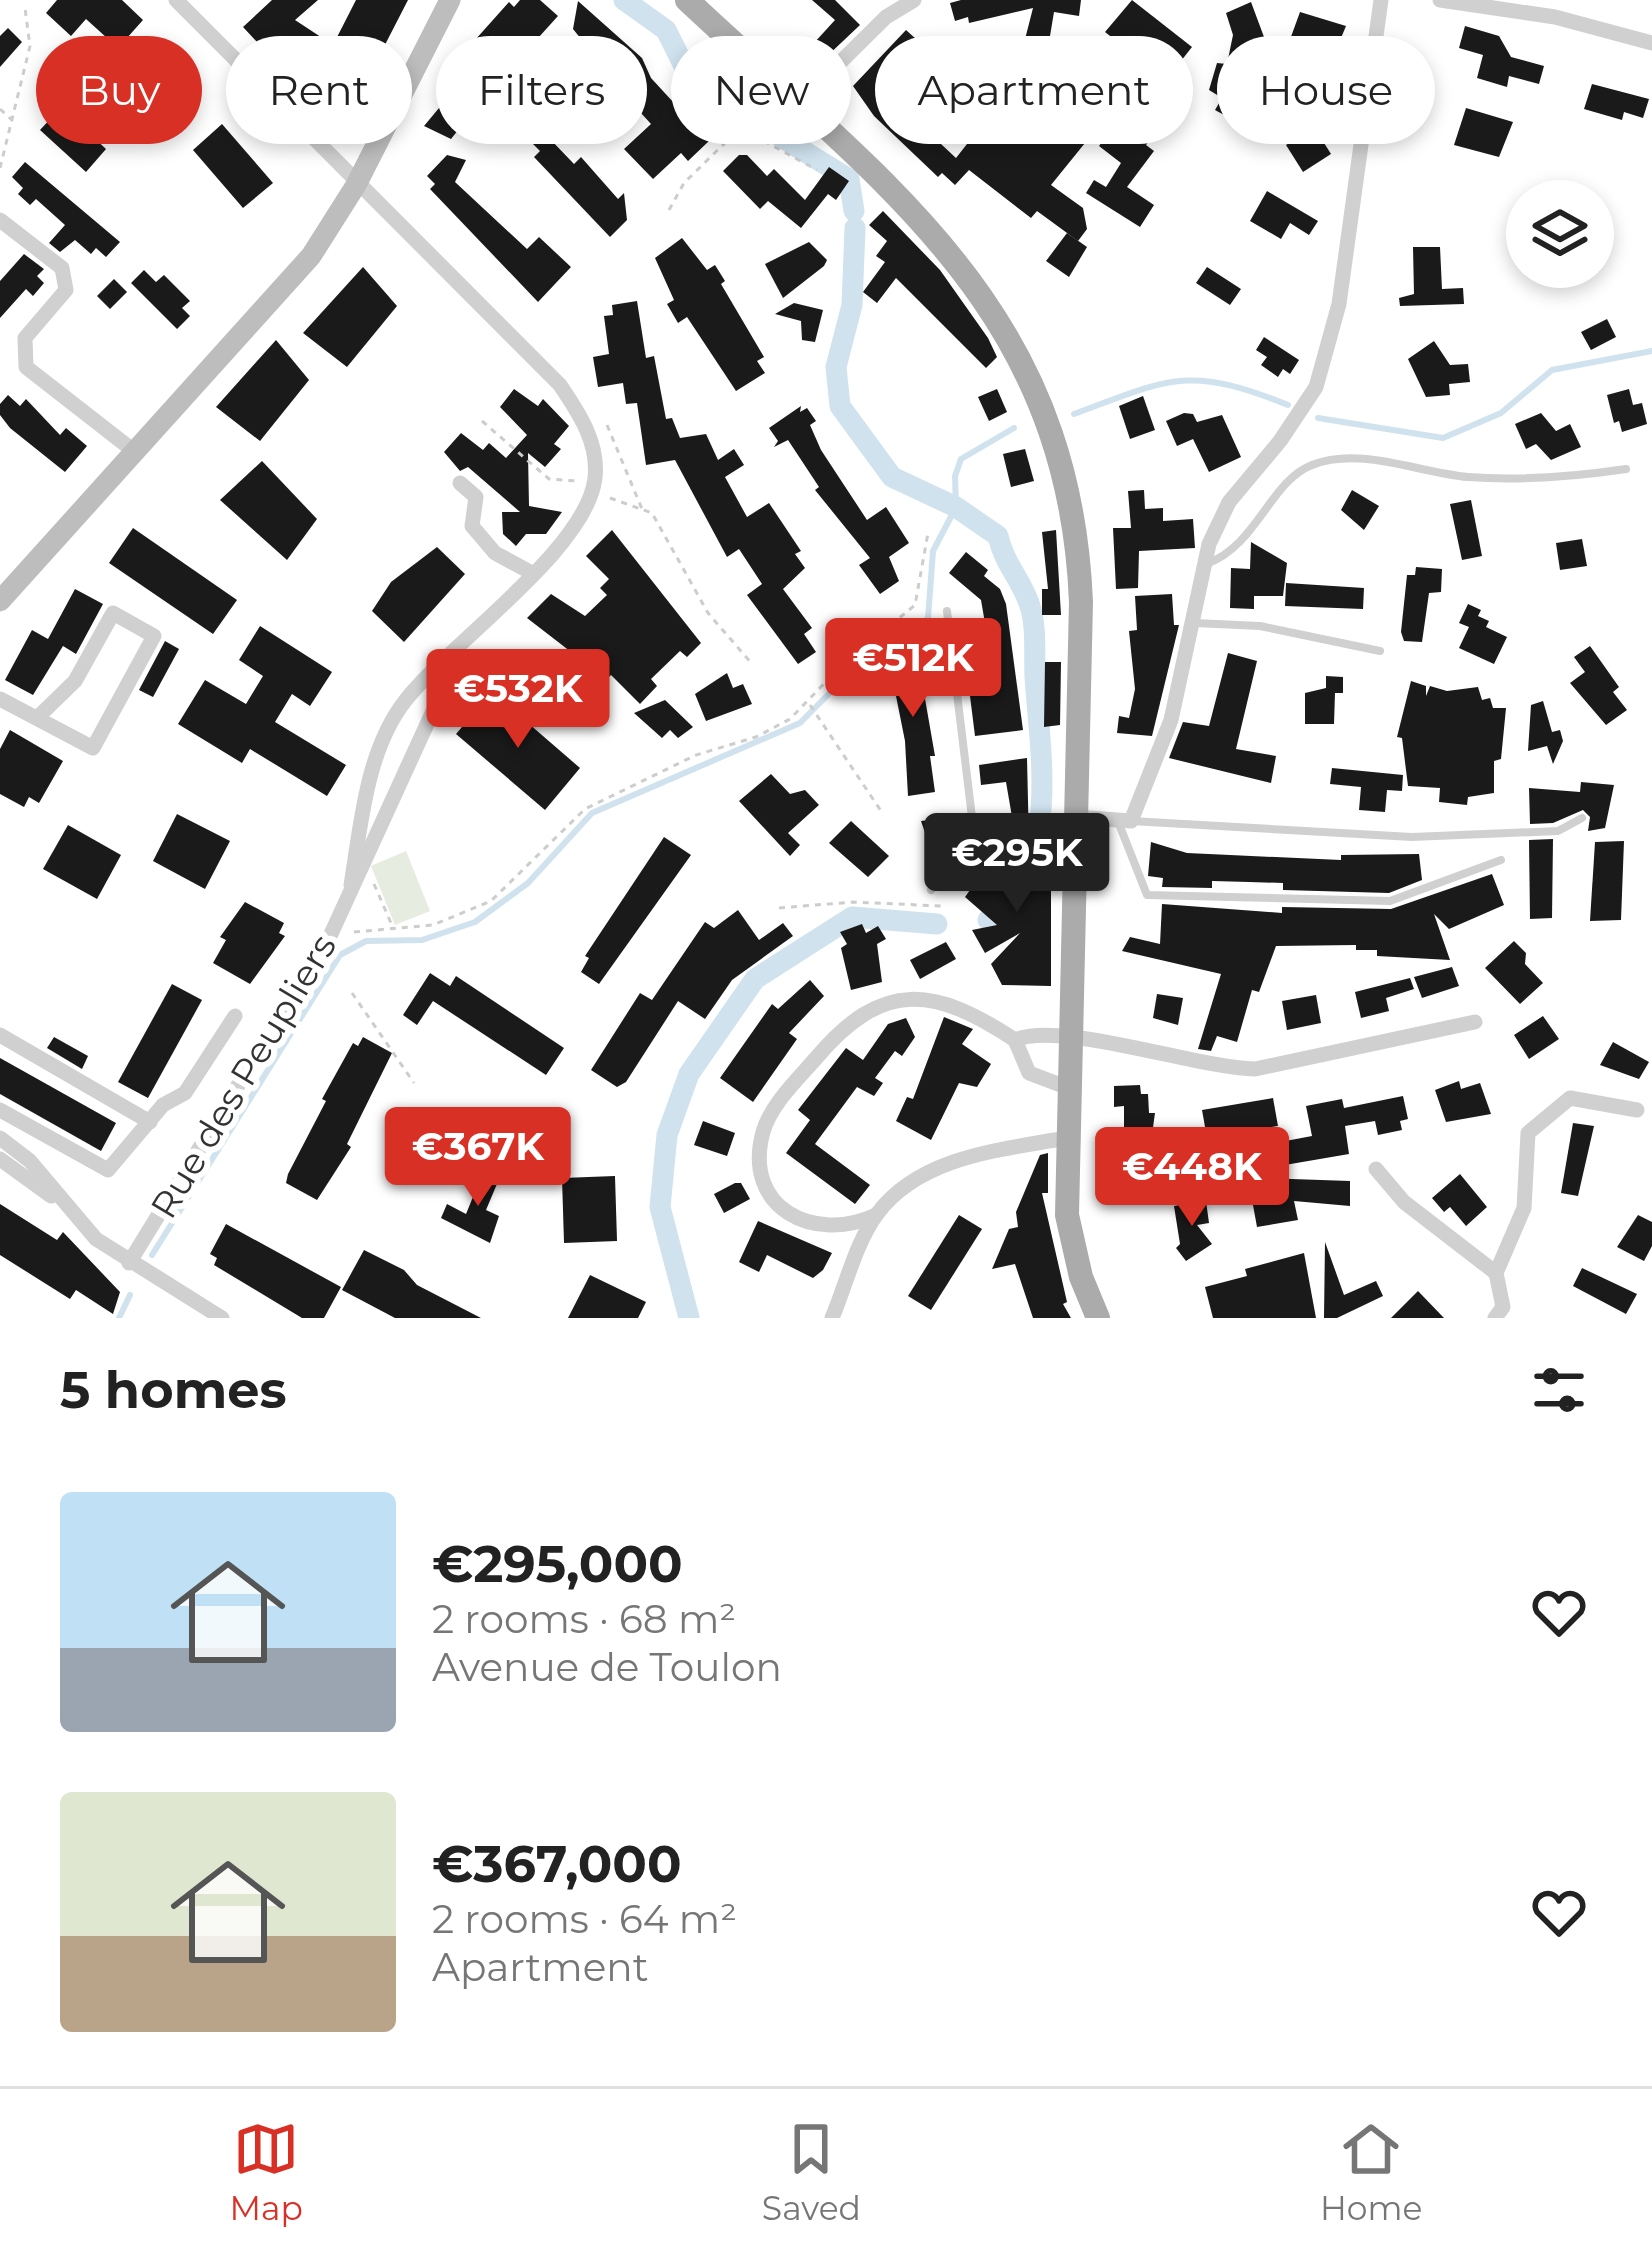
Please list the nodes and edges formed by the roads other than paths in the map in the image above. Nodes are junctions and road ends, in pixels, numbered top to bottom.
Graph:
1 (176, 0) edge
2 (450, 0) edge
3 (687, 0) edge
4 (914, 0) edge
5 (1382, 0) edge
6 (1440, 0) edge
7 (725, 36) edge
8 (1652, 43) edge
9 (851, 52) edge
10 (840, 144) edge
11 (356, 185) junction
12 (0, 220) edge
13 (135, 452) junction
14 (1626, 469) dead end
15 (460, 483) dead end
16 (1205, 565) junction
17 (532, 573) junction
18 (0, 602) edge
19 (947, 611) dead end
20 (1193, 622) junction
21 (470, 634) junction
22 (1380, 651) dead end
23 (0, 699) edge
24 (37, 718) junction
25 (1075, 817) junction
26 (1582, 818) dead end
27 (1125, 823) junction
28 (1501, 860) dead end
29 (351, 885) junction
30 (931, 890) dead end
31 (235, 1016) dead end
32 (1475, 1022) dead end
33 (0, 1035) edge
34 (1069, 1038) junction
35 (1015, 1040) junction
36 (1066, 1087) junction
37 (0, 1110) edge
38 (1637, 1110) dead end
39 (150, 1122) junction
40 (0, 1138) edge
41 (1066, 1138) junction
42 (0, 1159) edge
43 (1376, 1169) dead end
44 (68, 1208) junction
45 (876, 1215) junction
46 (129, 1263) junction
47 (1496, 1273) junction
48 (222, 1318) edge
49 (832, 1318) edge
50 (1098, 1318) edge
51 (1495, 1318) edge

1 - 11 street, Rue des Peupliers
2 - 11 street
3 - 7 main road
4 - 9 street
5 - 16 street
6 - 8 street
10 - 25 main road
11 - 13 street
11 - 17 street, Rue des Peupliers
12 - 13 street
13 - 18 street
14 - 16 lane
15 - 17 street
16 - 20 street
17 - 21 street, Rue des Peupliers
19 - 30 lane
20 - 22 lane
20 - 27 street
21 - 29 street, Rue des Peupliers
21 - 29 street, Rue des Peupliers
23 - 24 street
24 - 24 street
25 - 27 street
25 - 34 main road
26 - 27 lane
27 - 28 lane
29 - 46 street, Rue des Peupliers
31 - 39 street
32 - 34 street
33 - 39 street
34 - 35 street
34 - 36 main road
35 - 36 street
35 - 45 street
36 - 41 main road
37 - 39 street
38 - 47 street
40 - 44 street
41 - 45 street
41 - 50 main road
42 - 44 street
43 - 47 street
44 - 46 street
45 - 49 street
46 - 48 street
47 - 51 street

